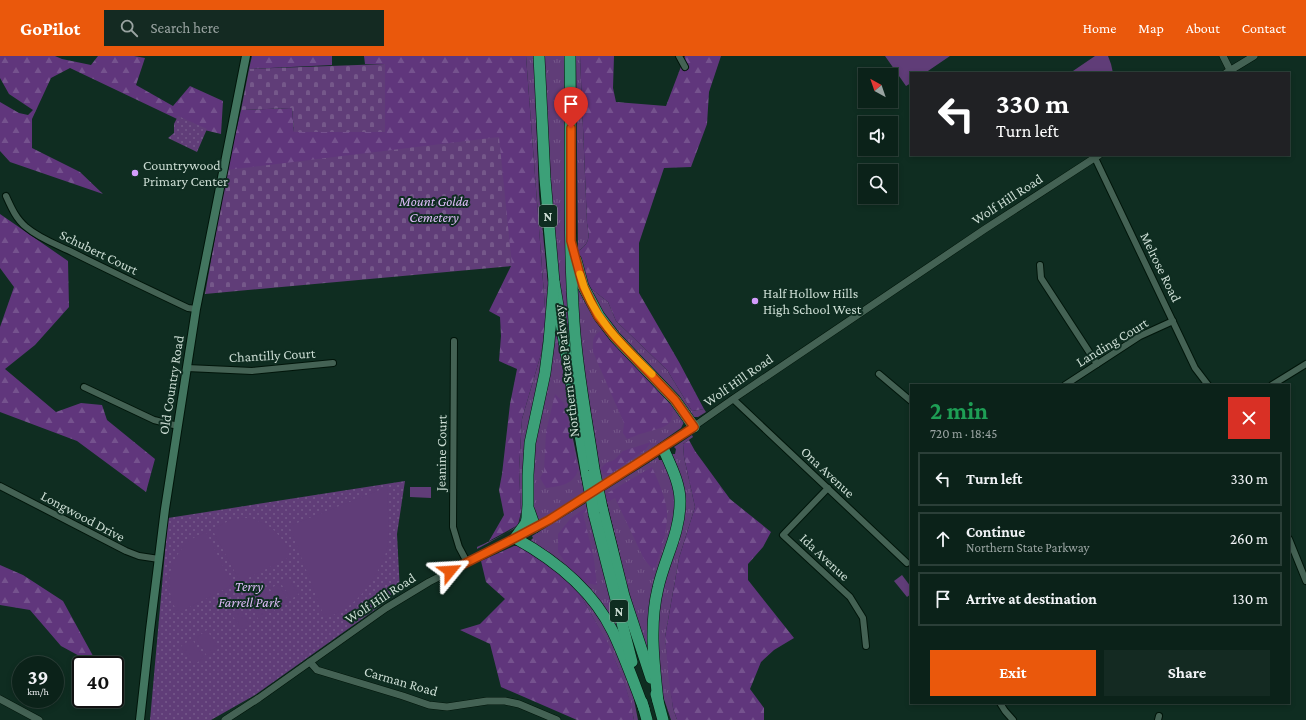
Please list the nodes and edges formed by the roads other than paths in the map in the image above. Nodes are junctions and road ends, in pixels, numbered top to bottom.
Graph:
1 (246, 56) edge
2 (539, 56) edge
3 (570, 56) edge
4 (679, 56) edge
5 (1223, 56) edge
6 (1254, 56) edge
7 (685, 67) dead end
8 (1228, 72) edge
9 (1097, 156) edge
10 (6, 196) dead end
11 (571, 241) junction
12 (1040, 265) dead end
13 (554, 282) junction
14 (196, 309) junction
15 (1173, 321) junction
16 (454, 341) dead end
17 (333, 363) dead end
18 (1096, 364) junction
19 (1306, 364) edge
20 (187, 368) junction
21 (879, 374) dead end
22 (1066, 384) edge
23 (1207, 384) edge
24 (1274, 384) edge
25 (84, 387) dead end
26 (733, 399) junction
27 (910, 400) edge
28 (178, 426) junction
29 (694, 427) junction
30 (663, 448) junction
31 (590, 472) junction
32 (0, 486) edge
33 (828, 488) junction
34 (528, 505) junction
35 (598, 511) junction
36 (535, 527) junction
37 (515, 538) junction
38 (1290, 541) edge
39 (158, 559) junction
40 (467, 562) junction
41 (907, 563) dead end
42 (1306, 581) edge
43 (866, 646) dead end
44 (310, 662) junction
45 (0, 699) edge
46 (658, 701) junction
47 (1001, 704) edge
48 (644, 709) junction
49 (39, 720) edge
50 (140, 720) edge
51 (225, 720) edge
52 (557, 720) edge
53 (647, 720) edge
54 (663, 720) edge
55 (1013, 720) edge

1 - 14 main road, Old Country Road
2 - 13 highway, Northern State Parkway / N
3 - 11 highway, Northern State Parkway / N
4 - 7 street
5 - 8 street
6 - 8 street
9 - 15 street, Melrose Road
9 - 26 street, Wolf Hill Road
10 - 14 street, Schubert Court
11 - 29 highway
11 - 31 highway, Northern State Parkway / N
12 - 18 street
13 - 31 highway, Northern State Parkway / N
13 - 34 highway
14 - 20 main road, Old Country Road
15 - 18 street, Landing Court
15 - 23 street, Melrose Road
16 - 40 street, Jeanine Court
17 - 20 street, Chantilly Court
18 - 22 street, Landing Court
19 - 24 street
20 - 28 main road, Old Country Road
21 - 27 street
25 - 28 street
26 - 29 street, Wolf Hill Road
26 - 33 street, Ona Avenue
28 - 39 main road, Old Country Road
29 - 30 street, Wolf Hill Road
30 - 36 street, Wolf Hill Road
30 - 46 highway
31 - 35 highway, Northern State Parkway / N, bridge
32 - 39 street, Longwood Drive
33 - 41 street, Ona Avenue
33 - 43 street, Ida Avenue
34 - 36 highway
34 - 37 highway
35 - 46 highway, Northern State Parkway / N
35 - 48 highway, Northern State Parkway / N
36 - 37 street, Wolf Hill Road
37 - 40 street, Wolf Hill Road
37 - 48 highway
38 - 42 street
39 - 50 main road, Old Country Road
40 - 44 street, Wolf Hill Road
44 - 51 street, Wolf Hill Road
44 - 52 street, Carman Road
45 - 49 street
46 - 54 highway, Northern State Parkway / N
47 - 55 street
48 - 53 highway, Northern State Parkway / N

